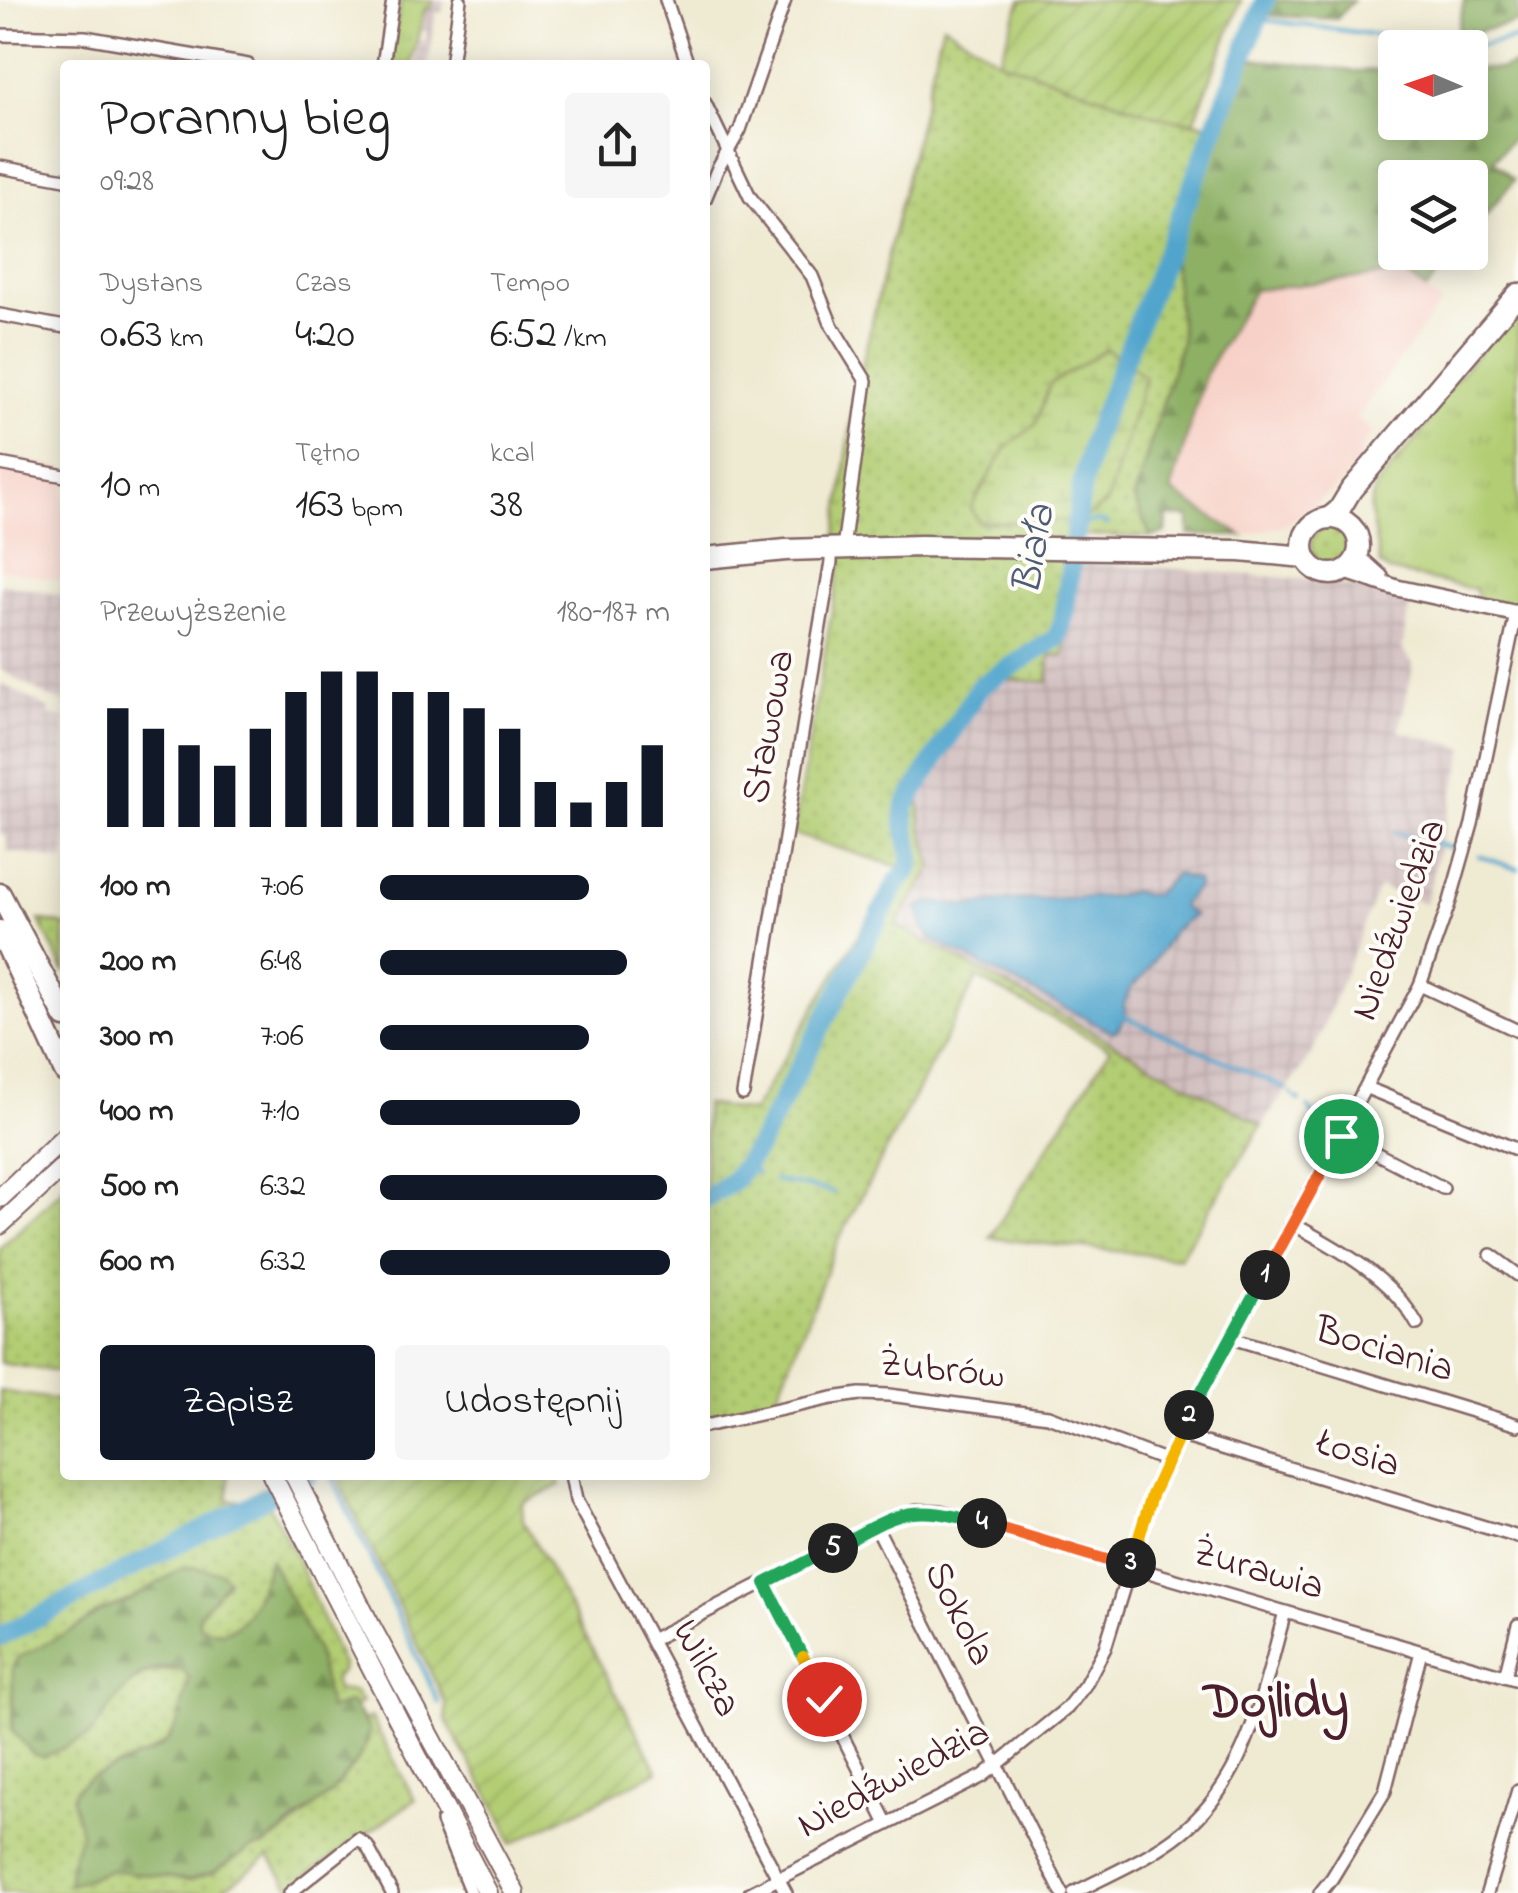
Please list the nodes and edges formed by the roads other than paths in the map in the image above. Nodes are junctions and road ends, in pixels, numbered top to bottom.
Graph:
1 (392, 0) edge
2 (460, 0) edge
3 (666, 0) edge
4 (785, 0) edge
5 (0, 35) edge
6 (219, 60) edge
7 (383, 60) edge
8 (452, 60) edge
9 (686, 60) edge
10 (710, 114) edge
11 (728, 152) junction
12 (0, 168) edge
13 (60, 178) edge
14 (710, 188) edge
15 (1518, 294) edge
16 (0, 315) edge
17 (60, 326) edge
18 (0, 464) edge
19 (60, 475) edge
20 (1366, 476) junction
21 (1329, 518) junction
22 (1350, 526) junction
23 (1305, 546) junction
24 (837, 548) junction
25 (1358, 552) junction
26 (710, 557) edge
27 (1344, 570) junction
28 (1390, 586) junction
29 (1517, 614) edge
30 (0, 894) edge
31 (0, 931) edge
32 (1420, 985) junction
33 (60, 1006) edge
34 (1518, 1030) edge
35 (60, 1061) edge
36 (1367, 1088) junction
37 (742, 1094) dead end
38 (1341, 1136) junction
39 (60, 1141) edge
40 (1518, 1150) edge
41 (60, 1171) edge
42 (1442, 1188) dead end
43 (0, 1198) edge
44 (1293, 1224) junction
45 (0, 1225) edge
46 (1491, 1255) dead end
47 (1518, 1275) edge
48 (1418, 1324) dead end
49 (1232, 1338) junction
50 (710, 1425) edge
51 (1518, 1425) edge
52 (1179, 1435) junction
53 (1166, 1462) junction
54 (572, 1480) edge
55 (293, 1487) edge
56 (876, 1526) junction
57 (1518, 1537) edge
58 (1130, 1567) junction
59 (765, 1583) junction
60 (1284, 1612) junction
61 (1518, 1625) edge
62 (653, 1640) junction
63 (1421, 1652) junction
64 (1512, 1678) edge
65 (998, 1766) junction
66 (425, 1771) junction
67 (1518, 1790) edge
68 (466, 1802) junction
69 (447, 1814) junction
70 (887, 1824) junction
71 (779, 1879) junction
72 (1488, 1892) edge
73 (290, 1893) edge
74 (392, 1893) edge
75 (471, 1893) edge
76 (488, 1893) edge
77 (515, 1893) edge
78 (750, 1893) edge
79 (786, 1893) edge
80 (1062, 1893) edge
81 (1074, 1893) edge
82 (1320, 1893) edge
83 (1502, 1893) edge

1 - 7 street
2 - 8 street
3 - 9 street
4 - 11 street
5 - 6 street
10 - 11 street, Stawowa
11 - 14 street
11 - 24 street, Stawowa
12 - 13 street
15 - 20 highway
16 - 17 street
18 - 19 street
20 - 21 highway
20 - 22 highway
21 - 22 highway
21 - 23 highway
22 - 25 highway
23 - 24 highway
23 - 27 highway
24 - 26 highway
24 - 37 street, Stawowa
25 - 27 highway
25 - 28 street
27 - 28 street
28 - 29 street
29 - 32 street, Niedźwiedzia
30 - 33 highway
31 - 35 highway
32 - 34 street
32 - 36 street, Niedźwiedzia
36 - 38 street, Niedźwiedzia
36 - 40 street
38 - 42 street
38 - 44 street, Niedźwiedzia
39 - 43 main road
41 - 45 main road
44 - 48 street
44 - 49 street, Niedźwiedzia
46 - 47 street
49 - 51 street, Bociania
49 - 52 street, Niedźwiedzia
50 - 53 street, Żubrów
52 - 53 street, Niedźwiedzia
52 - 57 street, Łosia
53 - 58 street, Niedźwiedzia
54 - 62 street, Wilcza
55 - 66 main road
55 - 68 main road
56 - 58 street, Żurawia
56 - 59 street, Żurawia
56 - 65 street, Sokola
58 - 60 street, Żurawia
58 - 65 street, Niedźwiedzia
59 - 62 street, Żurawia
59 - 70 street
60 - 63 street, Żurawia
60 - 81 street
61 - 64 street
62 - 71 street, Wilcza
63 - 64 street, Żurawia
63 - 82 street
65 - 70 street, Niedźwiedzia
65 - 80 street, Sokola
66 - 69 main road
66 - 75 street
67 - 72 street
68 - 69 main road
68 - 77 main road
69 - 76 main road
70 - 71 street, Niedźwiedzia
71 - 78 street, Niedźwiedzia
71 - 79 street, Wilcza
72 - 83 street
73 - 74 street

